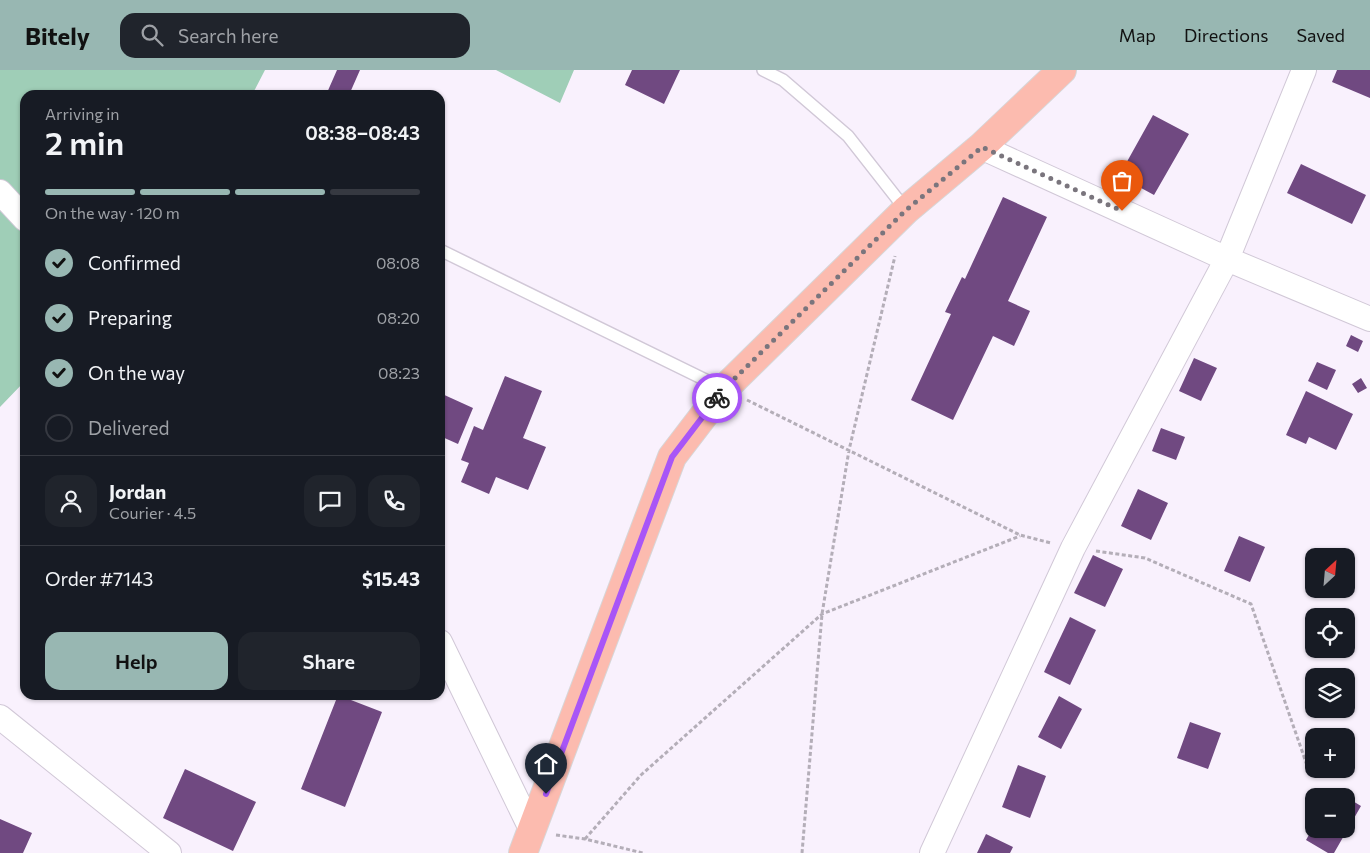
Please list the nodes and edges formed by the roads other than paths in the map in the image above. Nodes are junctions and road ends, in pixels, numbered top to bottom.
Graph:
1 (763, 70) edge
2 (1062, 70) edge
3 (1304, 70) edge
4 (982, 147) junction
5 (0, 192) edge
6 (906, 210) junction
7 (20, 214) edge
8 (445, 252) edge
9 (1227, 259) junction
10 (1370, 319) edge
11 (724, 389) junction
12 (445, 653) edge
13 (0, 717) edge
14 (528, 842) edge
15 (169, 853) edge
16 (932, 853) edge

1 - 6 lane
2 - 4 main road
3 - 9 street
4 - 6 main road
4 - 9 street
5 - 7 street
6 - 11 main road
8 - 11 lane
9 - 10 street
9 - 16 street
11 - 14 main road
12 - 14 street
13 - 15 street

